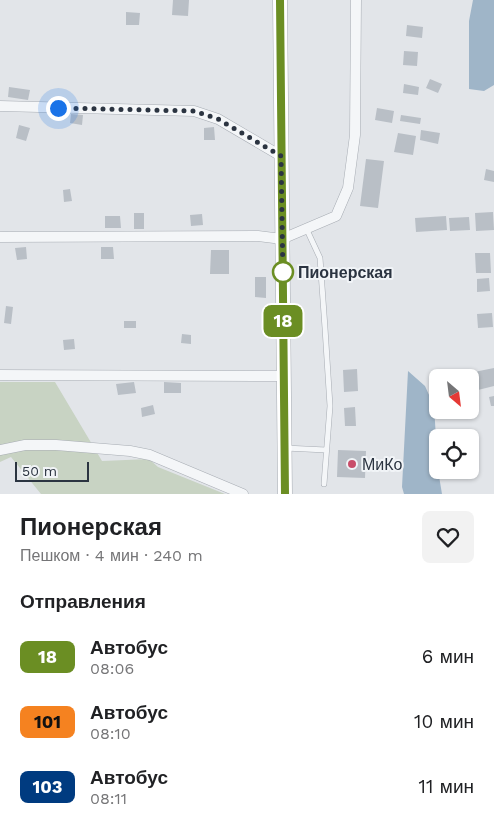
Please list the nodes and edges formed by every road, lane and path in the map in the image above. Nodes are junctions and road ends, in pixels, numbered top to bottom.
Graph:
1 (280, 0) edge
2 (356, 0) edge
3 (0, 106) edge
4 (281, 156) junction
5 (307, 230) junction
6 (0, 237) edge
7 (282, 239) junction
8 (0, 376) edge
9 (284, 376) junction
10 (284, 448) junction
11 (0, 450) edge
12 (326, 450) junction
13 (324, 484) dead end
14 (243, 494) edge
15 (285, 494) edge

1 - 4 main road
2 - 5 street
3 - 4 street
4 - 7 main road
5 - 7 street
5 - 12 lane
6 - 7 street
7 - 9 main road
8 - 9 street
9 - 10 main road
10 - 12 lane
10 - 15 main road
11 - 14 street
12 - 13 lane

